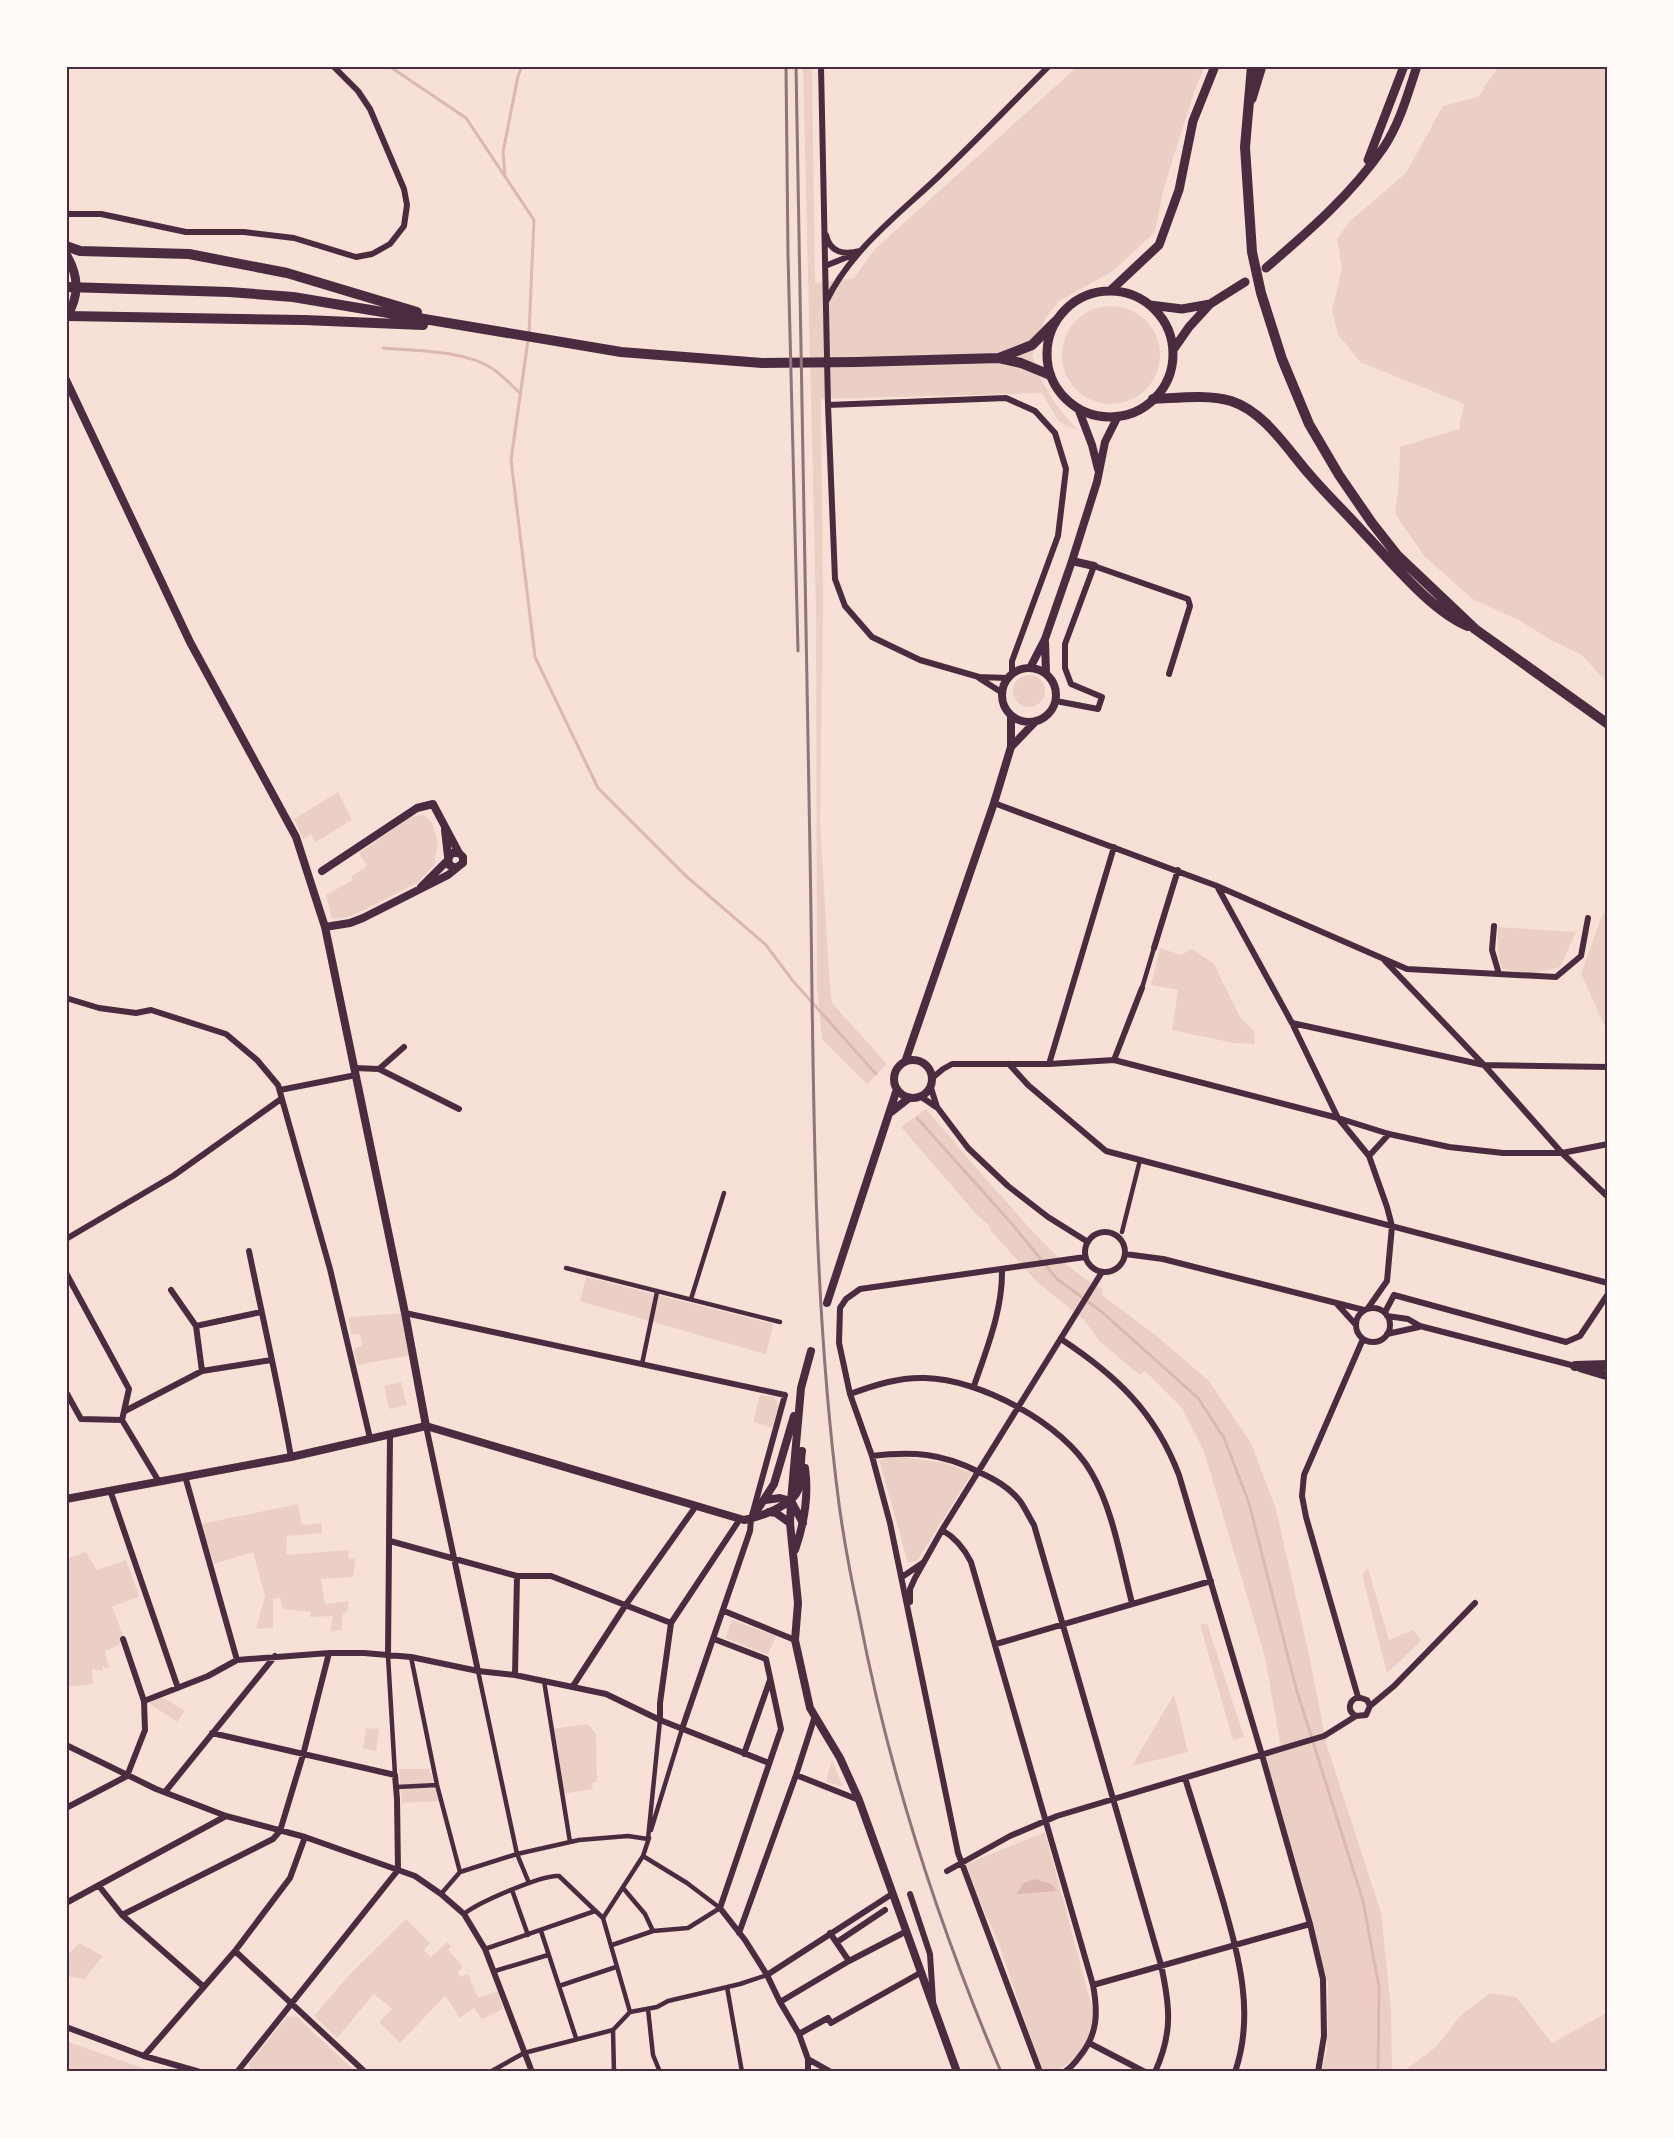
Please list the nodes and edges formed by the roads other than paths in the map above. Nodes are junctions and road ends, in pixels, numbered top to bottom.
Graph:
1 (333, 66) edge
2 (820, 66) edge
3 (1049, 66) edge
4 (1215, 66) edge
5 (1252, 66) edge
6 (1262, 66) edge
7 (1404, 66) edge
8 (1410, 66) edge
9 (1418, 66) edge
10 (1246, 115) junction
11 (1372, 153) junction
12 (1359, 178) junction
13 (66, 214) edge
14 (823, 225) junction
15 (66, 246) edge
16 (860, 251) junction
17 (66, 254) edge
18 (825, 266) junction
19 (1266, 268) dead end
20 (1245, 282) dead end
21 (66, 287) edge
22 (1110, 291) junction
23 (826, 302) junction
24 (1210, 304) junction
25 (1150, 305) junction
26 (67, 317) edge
27 (1055, 322) junction
28 (466, 326) junction
29 (1173, 350) junction
30 (999, 358) junction
31 (1050, 375) junction
32 (66, 380) edge
33 (1153, 399) junction
34 (828, 405) junction
35 (1078, 408) junction
36 (1118, 416) junction
37 (1098, 470) junction
38 (1072, 561) junction
39 (1094, 567) junction
40 (1475, 629) junction
41 (1045, 639) junction
42 (1030, 668) junction
43 (1046, 673) junction
44 (1168, 674) dead end
45 (1010, 676) junction
46 (979, 677) junction
47 (1001, 692) junction
48 (1056, 701) junction
49 (1011, 716) junction
50 (1035, 722) junction
51 (1608, 724) edge
52 (1011, 747) junction
53 (994, 803) junction
54 (444, 826) junction
55 (1114, 847) junction
56 (459, 853) junction
57 (448, 858) junction
58 (458, 867) junction
59 (1178, 870) junction
60 (322, 871) dead end
61 (1217, 886) junction
62 (416, 892) junction
63 (1588, 918) dead end
64 (1494, 926) dead end
65 (325, 927) junction
66 (1154, 948) joint
67 (1380, 956) junction
68 (1499, 974) junction
69 (1142, 988) joint
70 (66, 998) edge
71 (1292, 1023) junction
72 (404, 1047) dead end
73 (911, 1047) junction
74 (1114, 1060) junction
75 (906, 1062) junction
76 (919, 1062) junction
77 (1009, 1064) junction
78 (1049, 1064) junction
79 (1484, 1065) junction
80 (1608, 1067) edge
81 (379, 1069) junction
82 (356, 1071) junction
83 (931, 1082) junction
84 (897, 1089) junction
85 (279, 1090) junction
86 (920, 1096) junction
87 (909, 1098) junction
88 (282, 1099) junction
89 (937, 1107) junction
90 (459, 1109) dead end
91 (891, 1112) junction
92 (1338, 1118) junction
93 (1389, 1134) junction
94 (1608, 1144) edge
95 (1562, 1153) junction
96 (1368, 1156) junction
97 (1140, 1160) junction
98 (724, 1193) dead end
99 (1608, 1197) edge
100 (1392, 1226) junction
101 (1122, 1232) dead end
102 (66, 1239) edge
103 (1088, 1242) junction
104 (249, 1251) dead end
105 (1125, 1254) junction
106 (1085, 1257) junction
107 (566, 1268) dead end
108 (1002, 1269) junction
109 (1102, 1272) junction
110 (66, 1273) edge
111 (1387, 1281) junction
112 (1608, 1283) edge
113 (171, 1290) dead end
114 (657, 1292) junction
115 (1608, 1294) edge
116 (1394, 1295) junction
117 (691, 1299) junction
118 (828, 1303) dead end
119 (1336, 1303) junction
120 (1366, 1309) junction
121 (261, 1312) junction
122 (405, 1313) junction
123 (1386, 1314) junction
124 (780, 1322) dead end
125 (1356, 1325) junction
126 (196, 1326) junction
127 (1420, 1326) junction
128 (1387, 1334) junction
129 (1061, 1339) junction
130 (1363, 1339) junction
131 (811, 1351) dead end
132 (271, 1360) junction
133 (642, 1364) junction
134 (1608, 1365) edge
135 (1575, 1366) junction
136 (202, 1371) junction
137 (1608, 1376) edge
138 (974, 1386) junction
139 (801, 1388) junction
140 (66, 1392) edge
141 (850, 1394) junction
142 (1019, 1408) junction
143 (125, 1411) junction
144 (122, 1420) junction
145 (426, 1426) junction
146 (797, 1428) junction
147 (390, 1434) junction
148 (370, 1438) junction
149 (802, 1451) junction
150 (872, 1456) junction
151 (291, 1457) junction
152 (979, 1471) junction
153 (185, 1476) junction
154 (158, 1480) junction
155 (110, 1490) junction
156 (66, 1499) edge
157 (765, 1500) junction
158 (791, 1501) junction
159 (696, 1506) junction
160 (769, 1512) junction
161 (751, 1519) junction
162 (740, 1520) junction
163 (790, 1522) junction
164 (803, 1523) junction
165 (942, 1530) junction
166 (390, 1541) junction
167 (794, 1552) junction
168 (455, 1558) junction
169 (924, 1562) junction
170 (517, 1576) junction
171 (902, 1577) junction
172 (1211, 1581) junction
173 (1132, 1603) junction
174 (1475, 1603) dead end
175 (625, 1606) junction
176 (724, 1611) junction
177 (910, 1617) junction
178 (671, 1623) junction
179 (1062, 1624) junction
180 (123, 1638) dead end
181 (714, 1639) junction
182 (795, 1640) junction
183 (996, 1644) junction
184 (329, 1653) junction
185 (275, 1656) junction
186 (388, 1656) junction
187 (411, 1657) junction
188 (237, 1660) junction
189 (478, 1671) junction
190 (515, 1675) junction
191 (771, 1679) junction
192 (544, 1681) junction
193 (573, 1686) junction
194 (178, 1688) junction
195 (1358, 1697) junction
196 (144, 1701) junction
197 (1370, 1706) junction
198 (815, 1716) junction
199 (1356, 1716) junction
200 (660, 1720) junction
201 (682, 1729) junction
202 (212, 1733) junction
203 (66, 1744) edge
204 (744, 1754) junction
205 (303, 1755) junction
206 (1262, 1755) junction
207 (769, 1763) junction
208 (395, 1775) junction
209 (796, 1775) junction
210 (127, 1776) junction
211 (1185, 1778) junction
212 (437, 1785) junction
213 (397, 1787) junction
214 (165, 1792) junction
215 (1113, 1799) junction
216 (859, 1800) junction
217 (66, 1808) edge
218 (226, 1816) junction
219 (1046, 1821) junction
220 (280, 1831) junction
221 (305, 1837) junction
222 (648, 1839) junction
223 (570, 1842) junction
224 (518, 1854) junction
225 (644, 1856) junction
226 (961, 1862) junction
227 (398, 1870) junction
228 (946, 1871) dead end
229 (460, 1872) junction
230 (529, 1883) junction
231 (99, 1886) junction
232 (623, 1888) junction
233 (512, 1890) junction
234 (441, 1894) junction
235 (892, 1894) junction
236 (910, 1894) dead end
237 (66, 1903) edge
238 (720, 1908) junction
239 (885, 1910) dead end
240 (596, 1911) junction
241 (464, 1914) junction
242 (122, 1915) junction
243 (603, 1918) junction
244 (1310, 1924) junction
245 (541, 1931) junction
246 (653, 1931) junction
247 (905, 1932) junction
248 (739, 1933) junction
249 (830, 1933) junction
250 (528, 1935) junction
251 (837, 1942) junction
252 (612, 1945) junction
253 (1235, 1945) junction
254 (485, 1949) junction
255 (235, 1951) junction
256 (548, 1955) junction
257 (849, 1961) junction
258 (1161, 1965) junction
259 (616, 1967) junction
260 (495, 1971) junction
261 (920, 1974) junction
262 (768, 1975) junction
263 (1093, 1985) junction
264 (559, 1986) junction
265 (204, 1987) junction
266 (727, 1987) junction
267 (780, 2002) junction
268 (293, 2003) junction
269 (932, 2007) junction
270 (648, 2009) junction
271 (630, 2011) junction
272 (66, 2027) edge
273 (615, 2028) junction
274 (800, 2034) junction
275 (576, 2038) junction
276 (1090, 2044) junction
277 (524, 2053) junction
278 (144, 2056) junction
279 (808, 2059) junction
280 (200, 2072) edge
281 (237, 2072) edge
282 (365, 2072) edge
283 (490, 2072) edge
284 (532, 2072) edge
285 (614, 2072) edge
286 (660, 2072) edge
287 (742, 2072) edge
288 (808, 2072) edge
289 (831, 2072) edge
290 (957, 2072) edge
291 (1040, 2072) edge
292 (1064, 2072) edge
293 (1145, 2072) edge
294 (1155, 2072) edge
295 (1235, 2072) edge
296 (1318, 2072) edge

1 - 13 street
2 - 14 street
3 - 16 street
4 - 22 main road
5 - 10 highway
6 - 10 main road
7 - 11 main road
8 - 11 main road
9 - 12 main road
10 - 40 highway
11 - 12 main road
12 - 19 main road
14 - 16 street
14 - 18 street
15 - 28 highway
16 - 18 street
16 - 23 street
17 - 26 main road
18 - 23 street
20 - 24 main road
21 - 28 highway
22 - 25 main road
22 - 27 main road
23 - 34 street
24 - 25 main road
24 - 29 main road
25 - 29 main road
26 - 28 highway
27 - 30 highway
27 - 31 main road
28 - 30 highway
29 - 33 main road
30 - 31 highway
31 - 35 main road
32 - 65 street
33 - 36 main road
33 - 40 highway
34 - 45 street
34 - 46 street
35 - 36 main road
35 - 37 street
36 - 37 street
37 - 38 street
38 - 39 street
38 - 41 street
39 - 44 street
39 - 48 street
40 - 51 highway
41 - 42 street
41 - 43 street
42 - 43 street
42 - 45 street
43 - 48 street
45 - 46 street
45 - 47 street
46 - 47 street
47 - 49 street
48 - 50 street
49 - 50 street
49 - 52 street
50 - 52 street
52 - 53 street
53 - 55 street
53 - 73 street
54 - 56 street
54 - 57 street
54 - 60 street
55 - 59 street
55 - 78 street
56 - 57 street
56 - 58 street
57 - 58 street
57 - 62 street
58 - 62 street
59 - 61 street
59 - 66 street
61 - 67 street
61 - 71 street
62 - 65 street
63 - 68 street
64 - 68 street
65 - 82 street
66 - 69 street
67 - 68 street
67 - 79 street
69 - 74 street
70 - 85 street
71 - 79 street
71 - 92 street
72 - 81 street
73 - 75 street
73 - 76 street
74 - 78 street
74 - 92 street
75 - 76 street
75 - 84 street
76 - 83 street
77 - 78 street
77 - 83 street
77 - 97 street
79 - 80 street
79 - 95 street
81 - 82 street
81 - 90 street
82 - 85 street
82 - 122 street
83 - 86 street
83 - 89 street
84 - 87 street
84 - 91 street
85 - 88 street
86 - 87 street
86 - 89 street
87 - 91 street
88 - 102 street
88 - 148 street
89 - 103 street
91 - 118 street
92 - 93 street
92 - 96 street
93 - 95 street
93 - 96 street
94 - 95 street
95 - 99 street
96 - 100 street
97 - 100 street
97 - 101 street
98 - 117 street
100 - 111 street
100 - 112 street
103 - 105 street
103 - 106 street
104 - 121 street
105 - 109 street
105 - 119 street
106 - 108 street
106 - 109 street
107 - 114 street
108 - 138 street
108 - 141 street
109 - 129 street
110 - 143 street
111 - 116 street
111 - 120 street
113 - 126 street
114 - 117 street
114 - 133 street
115 - 116 street
116 - 123 street
117 - 124 street
119 - 120 street
119 - 125 street
120 - 123 street
120 - 125 street
121 - 126 street
121 - 132 street
122 - 133 street
122 - 145 street
123 - 127 street
123 - 128 street
125 - 130 street
126 - 136 street
127 - 128 street
127 - 135 street
128 - 130 street
129 - 142 street
129 - 172 street
130 - 195 street
131 - 139 street
132 - 136 street
132 - 151 street
133 - 161 street
134 - 135 highway
135 - 137 main road
136 - 143 street
138 - 141 street
138 - 142 street
139 - 146 street
139 - 157 street
140 - 144 street
141 - 150 street
142 - 152 street
142 - 173 street
143 - 144 street
144 - 154 street
145 - 147 street
145 - 159 street
145 - 168 street
146 - 149 street
146 - 158 street
147 - 148 street
147 - 166 street
148 - 151 street
149 - 158 street
149 - 164 street
150 - 152 street
150 - 171 street
151 - 153 street
152 - 165 street
152 - 179 street
153 - 154 street
153 - 188 street
154 - 155 street
155 - 156 street
155 - 194 street
157 - 158 street
157 - 161 street
158 - 160 street
158 - 163 street
158 - 164 street
159 - 162 street
159 - 175 street
160 - 161 street
160 - 163 street
161 - 162 street
161 - 176 street
162 - 178 street
163 - 167 street
164 - 167 street
165 - 169 street
165 - 183 street
166 - 168 street
166 - 186 street
167 - 182 street
168 - 170 street
168 - 189 street
169 - 171 street
169 - 177 street
170 - 175 street
170 - 190 street
171 - 177 street
172 - 173 street
172 - 206 street
173 - 179 street
174 - 197 street
175 - 178 street
175 - 193 street
176 - 181 street
176 - 182 street
177 - 226 street
178 - 200 street
179 - 183 street
179 - 215 street
180 - 196 street
181 - 191 street
181 - 201 street
182 - 198 street
183 - 219 street
184 - 185 street
184 - 186 street
184 - 205 street
185 - 188 street
185 - 202 street
186 - 187 street
186 - 208 street
187 - 189 street
187 - 212 street
188 - 194 street
189 - 190 street
189 - 224 street
190 - 192 street
191 - 204 street
191 - 207 street
192 - 193 street
192 - 223 street
193 - 200 street
194 - 196 street
195 - 197 street
195 - 199 street
196 - 210 street
197 - 199 street
198 - 209 street
198 - 216 street
199 - 206 street
200 - 201 street
200 - 222 street
201 - 204 street
201 - 222 street
202 - 205 street
202 - 214 street
203 - 210 street
204 - 207 street
205 - 208 street
205 - 220 street
206 - 211 street
206 - 244 street
207 - 238 street
208 - 213 street
209 - 216 street
209 - 248 street
210 - 214 street
210 - 217 street
211 - 215 street
211 - 253 street
212 - 213 street
212 - 229 street
213 - 227 street
214 - 218 street
215 - 219 street
215 - 258 street
216 - 235 street
218 - 220 street
218 - 231 street
219 - 226 street
219 - 263 street
220 - 221 street
220 - 242 street
221 - 227 street
221 - 255 street
222 - 223 street
222 - 225 street
223 - 224 street
224 - 229 street
224 - 230 street
225 - 232 street
225 - 238 street
226 - 228 street
226 - 291 street
227 - 234 street
227 - 268 street
229 - 234 street
230 - 233 street
230 - 240 street
231 - 237 street
231 - 242 street
232 - 243 street
232 - 246 street
233 - 241 street
233 - 250 street
234 - 241 street
235 - 247 street
235 - 249 street
236 - 269 street
238 - 246 street
238 - 248 street
239 - 251 street
240 - 243 street
240 - 245 street
241 - 254 street
242 - 265 street
243 - 252 street
244 - 253 street
244 - 296 street
245 - 250 street
245 - 256 street
246 - 252 street
247 - 257 street
247 - 261 street
248 - 262 street
249 - 251 street
249 - 262 street
250 - 254 street
251 - 257 street
252 - 259 street
253 - 258 street
253 - 295 street
254 - 260 street
255 - 265 street
255 - 268 street
256 - 260 street
256 - 264 street
257 - 267 street
258 - 263 street
258 - 294 street
259 - 264 street
259 - 271 street
260 - 277 street
261 - 269 street
261 - 274 street
262 - 266 street
262 - 267 street
263 - 276 street
264 - 275 street
265 - 278 street
266 - 270 street
266 - 287 street
267 - 274 street
268 - 281 street
268 - 282 street
269 - 290 street
270 - 271 street
270 - 286 street
271 - 273 street
272 - 278 street
273 - 275 street
273 - 285 street
274 - 279 street
275 - 277 street
276 - 292 street
276 - 293 street
277 - 283 street
277 - 284 street
278 - 280 street
279 - 288 street
279 - 289 street

